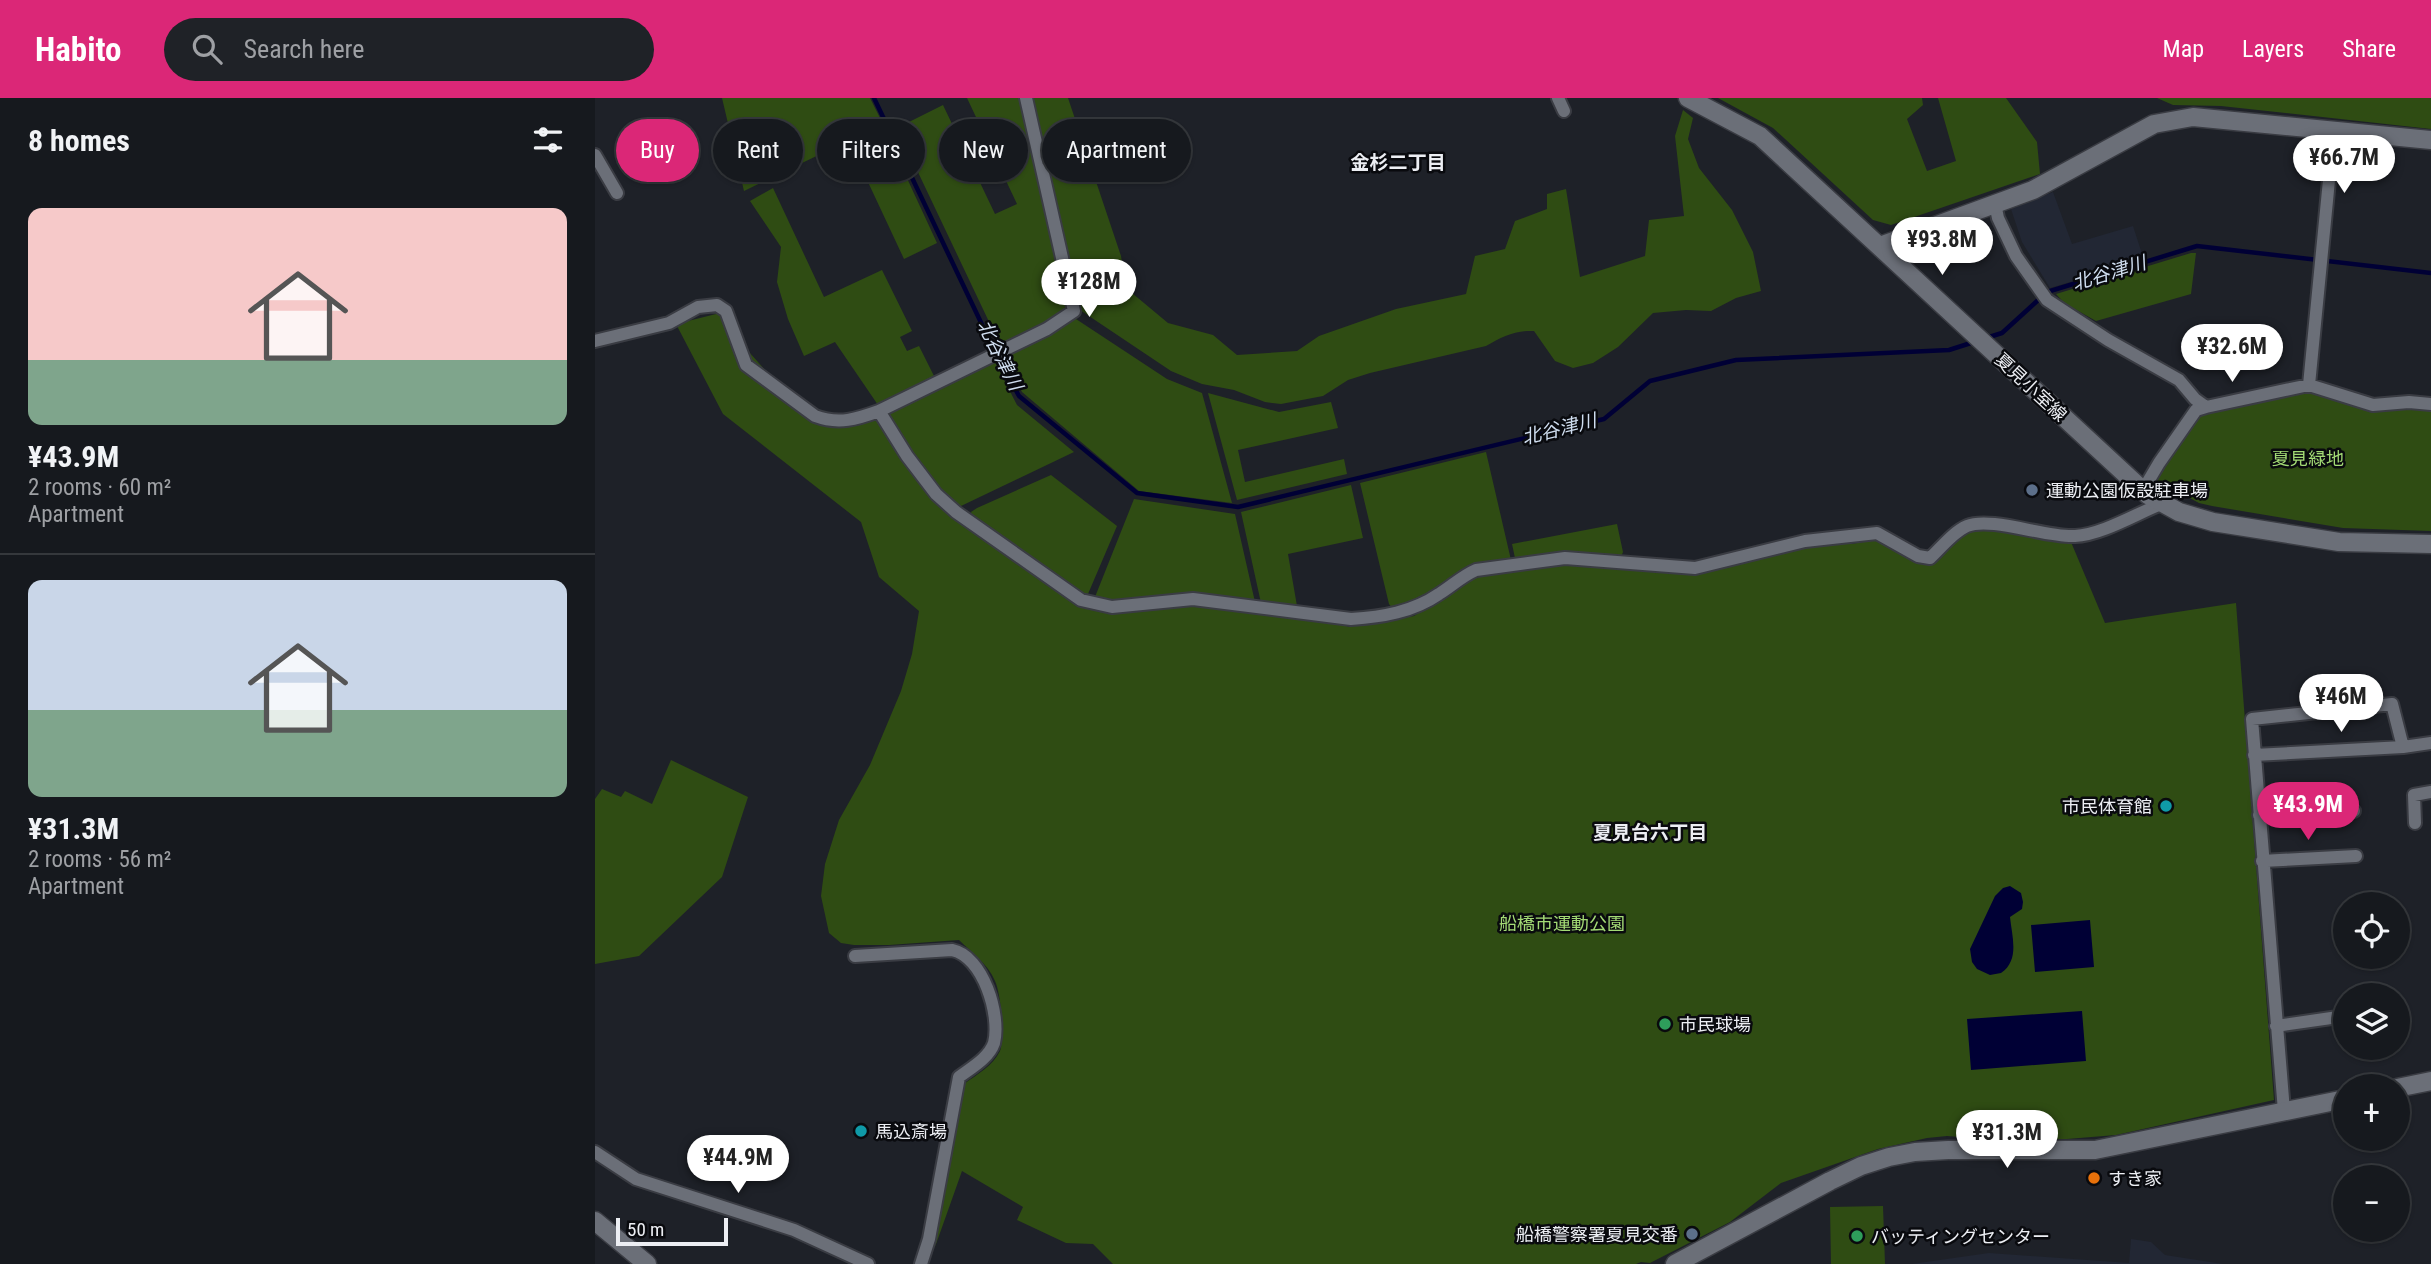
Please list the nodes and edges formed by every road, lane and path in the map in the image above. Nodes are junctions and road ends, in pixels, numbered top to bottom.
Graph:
1 (1026, 98) edge
2 (1558, 98) edge
3 (1689, 98) edge
4 (1564, 111) dead end
5 (2334, 129) junction
6 (2431, 140) edge
7 (595, 155) edge
8 (617, 193) dead end
9 (1995, 204) junction
10 (1880, 246) junction
11 (595, 341) edge
12 (2309, 385) junction
13 (2431, 404) edge
14 (2206, 407) junction
15 (880, 411) junction
16 (2143, 490) junction
17 (2161, 504) junction
18 (2431, 544) edge
19 (2431, 743) edge
20 (2403, 747) junction
21 (2254, 755) junction
22 (2431, 792) edge
23 (2354, 811) dead end
24 (2259, 816) junction
25 (2415, 823) dead end
26 (2356, 856) dead end
27 (2262, 861) junction
28 (855, 956) dead end
29 (2333, 1018) edge
30 (2276, 1027) junction
31 (2431, 1081) edge
32 (2410, 1085) edge
33 (2333, 1101) edge
34 (2284, 1111) junction
35 (595, 1152) edge
36 (595, 1221) edge
37 (647, 1264) edge
38 (868, 1264) edge
39 (921, 1264) edge
40 (1675, 1264) edge

1 - 15 street
2 - 4 street
3 - 10 street, 夏見小室線
5 - 6 street
5 - 9 street
5 - 12 street
7 - 8 street
9 - 10 street
9 - 14 street
10 - 16 street, 夏見小室線
11 - 15 street
12 - 13 street
12 - 14 street
14 - 16 street
15 - 17 street
16 - 17 street, 夏見小室線
17 - 18 street, 夏見小室線
19 - 20 street
20 - 21 street
20 - 21 street
21 - 24 street
22 - 25 street
23 - 24 street
24 - 27 street
26 - 27 street
27 - 30 street
28 - 39 street
29 - 30 street
30 - 34 street
31 - 32 street
33 - 34 street
34 - 40 street
35 - 38 street
36 - 37 street

